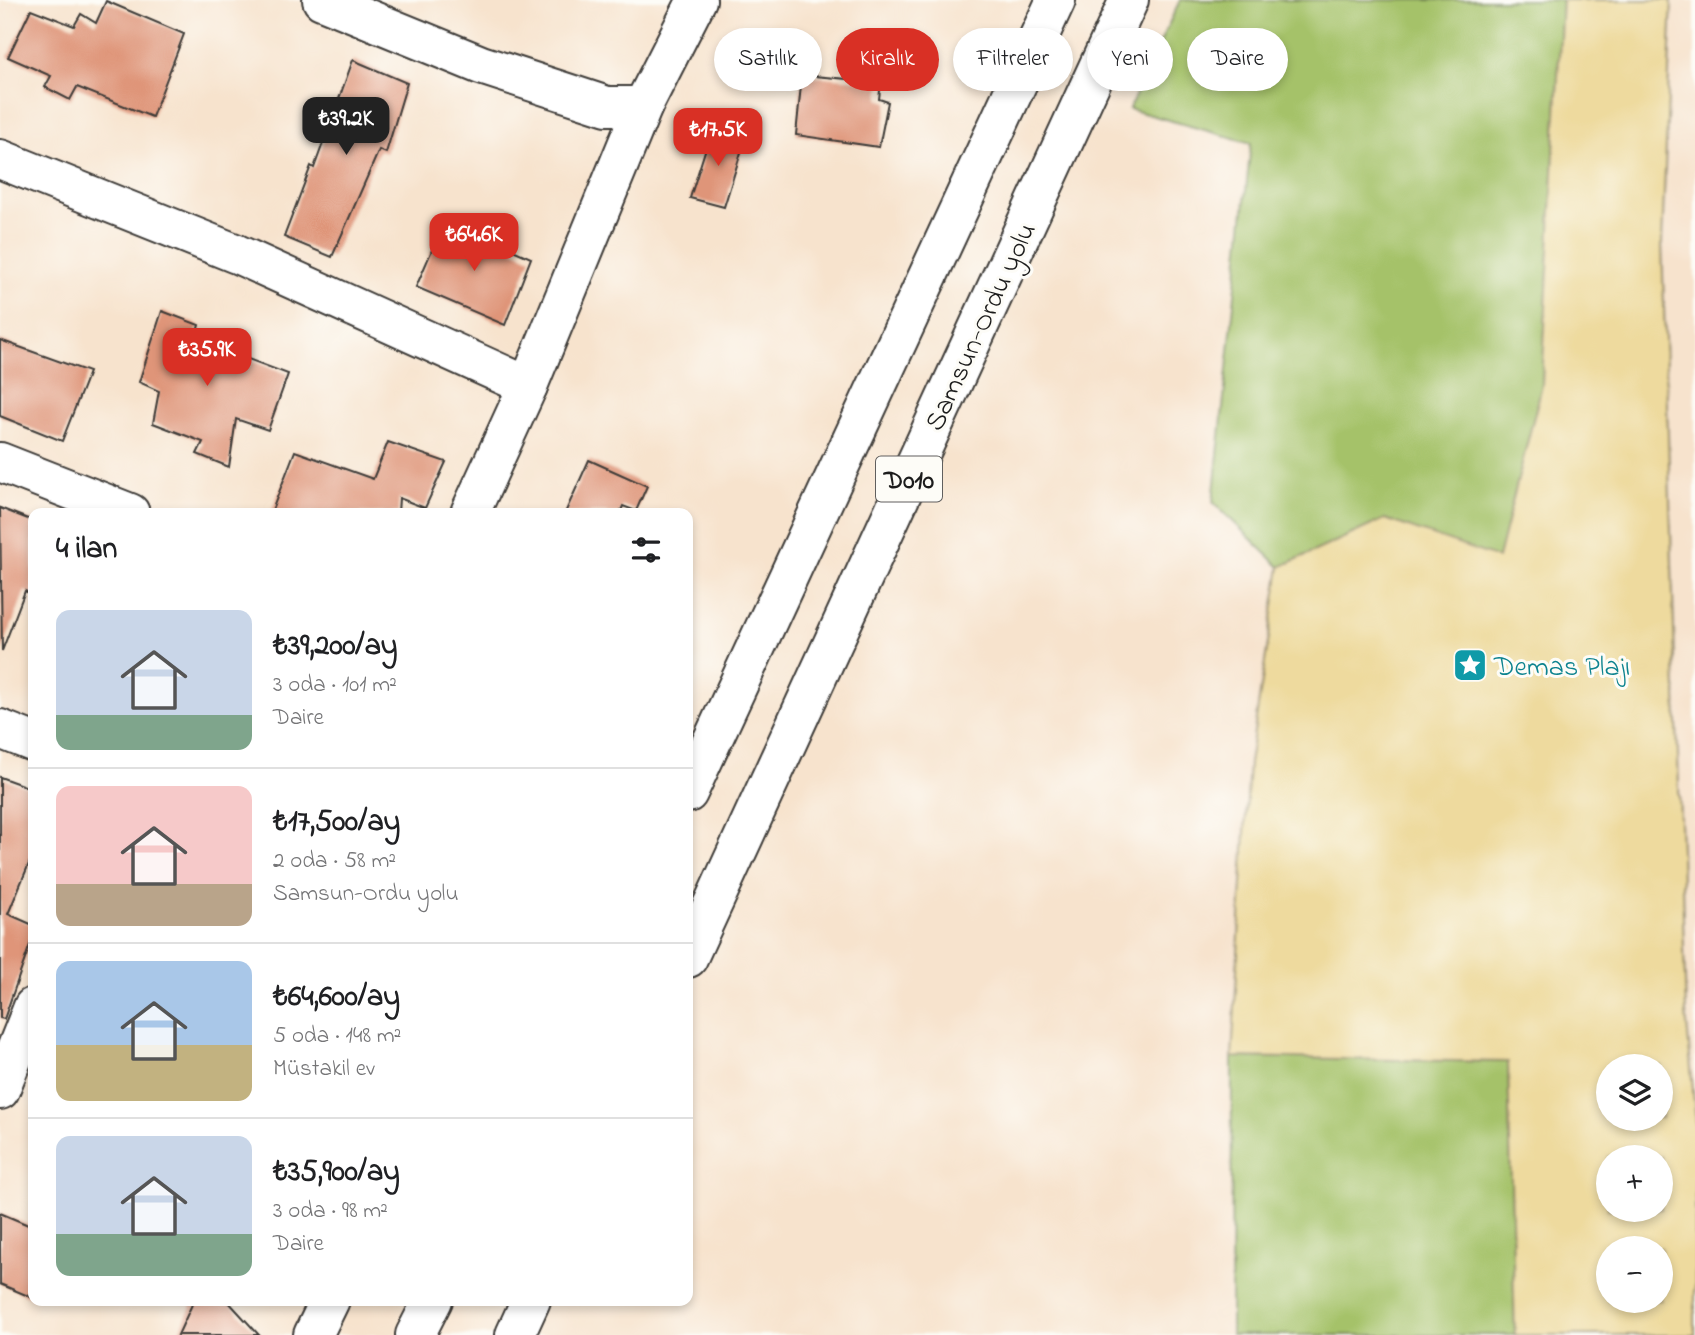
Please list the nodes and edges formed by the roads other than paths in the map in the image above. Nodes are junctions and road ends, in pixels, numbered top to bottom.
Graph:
1 (322, 0) edge
2 (696, 0) edge
3 (1056, 0) edge
4 (1129, 0) edge
5 (643, 106) junction
6 (0, 159) edge
7 (528, 386) junction
8 (0, 462) edge
9 (117, 508) edge
10 (472, 508) edge
11 (0, 729) edge
12 (28, 741) edge
13 (693, 782) edge
14 (693, 947) edge
15 (28, 1020) edge
16 (17, 1049) edge
17 (0, 1090) edge
18 (327, 1306) edge
19 (430, 1306) edge
20 (528, 1306) edge
21 (313, 1335) edge
22 (415, 1335) edge
23 (515, 1335) edge

1 - 5 main road
2 - 5 main road
3 - 13 main road, D010
4 - 14 main road, Samsun-Ordu yolu / D010
5 - 7 main road
6 - 7 main road
7 - 10 main road
8 - 9 main road
11 - 12 main road
15 - 16 main road
16 - 17 main road
18 - 21 main road
19 - 22 main road
20 - 23 main road

